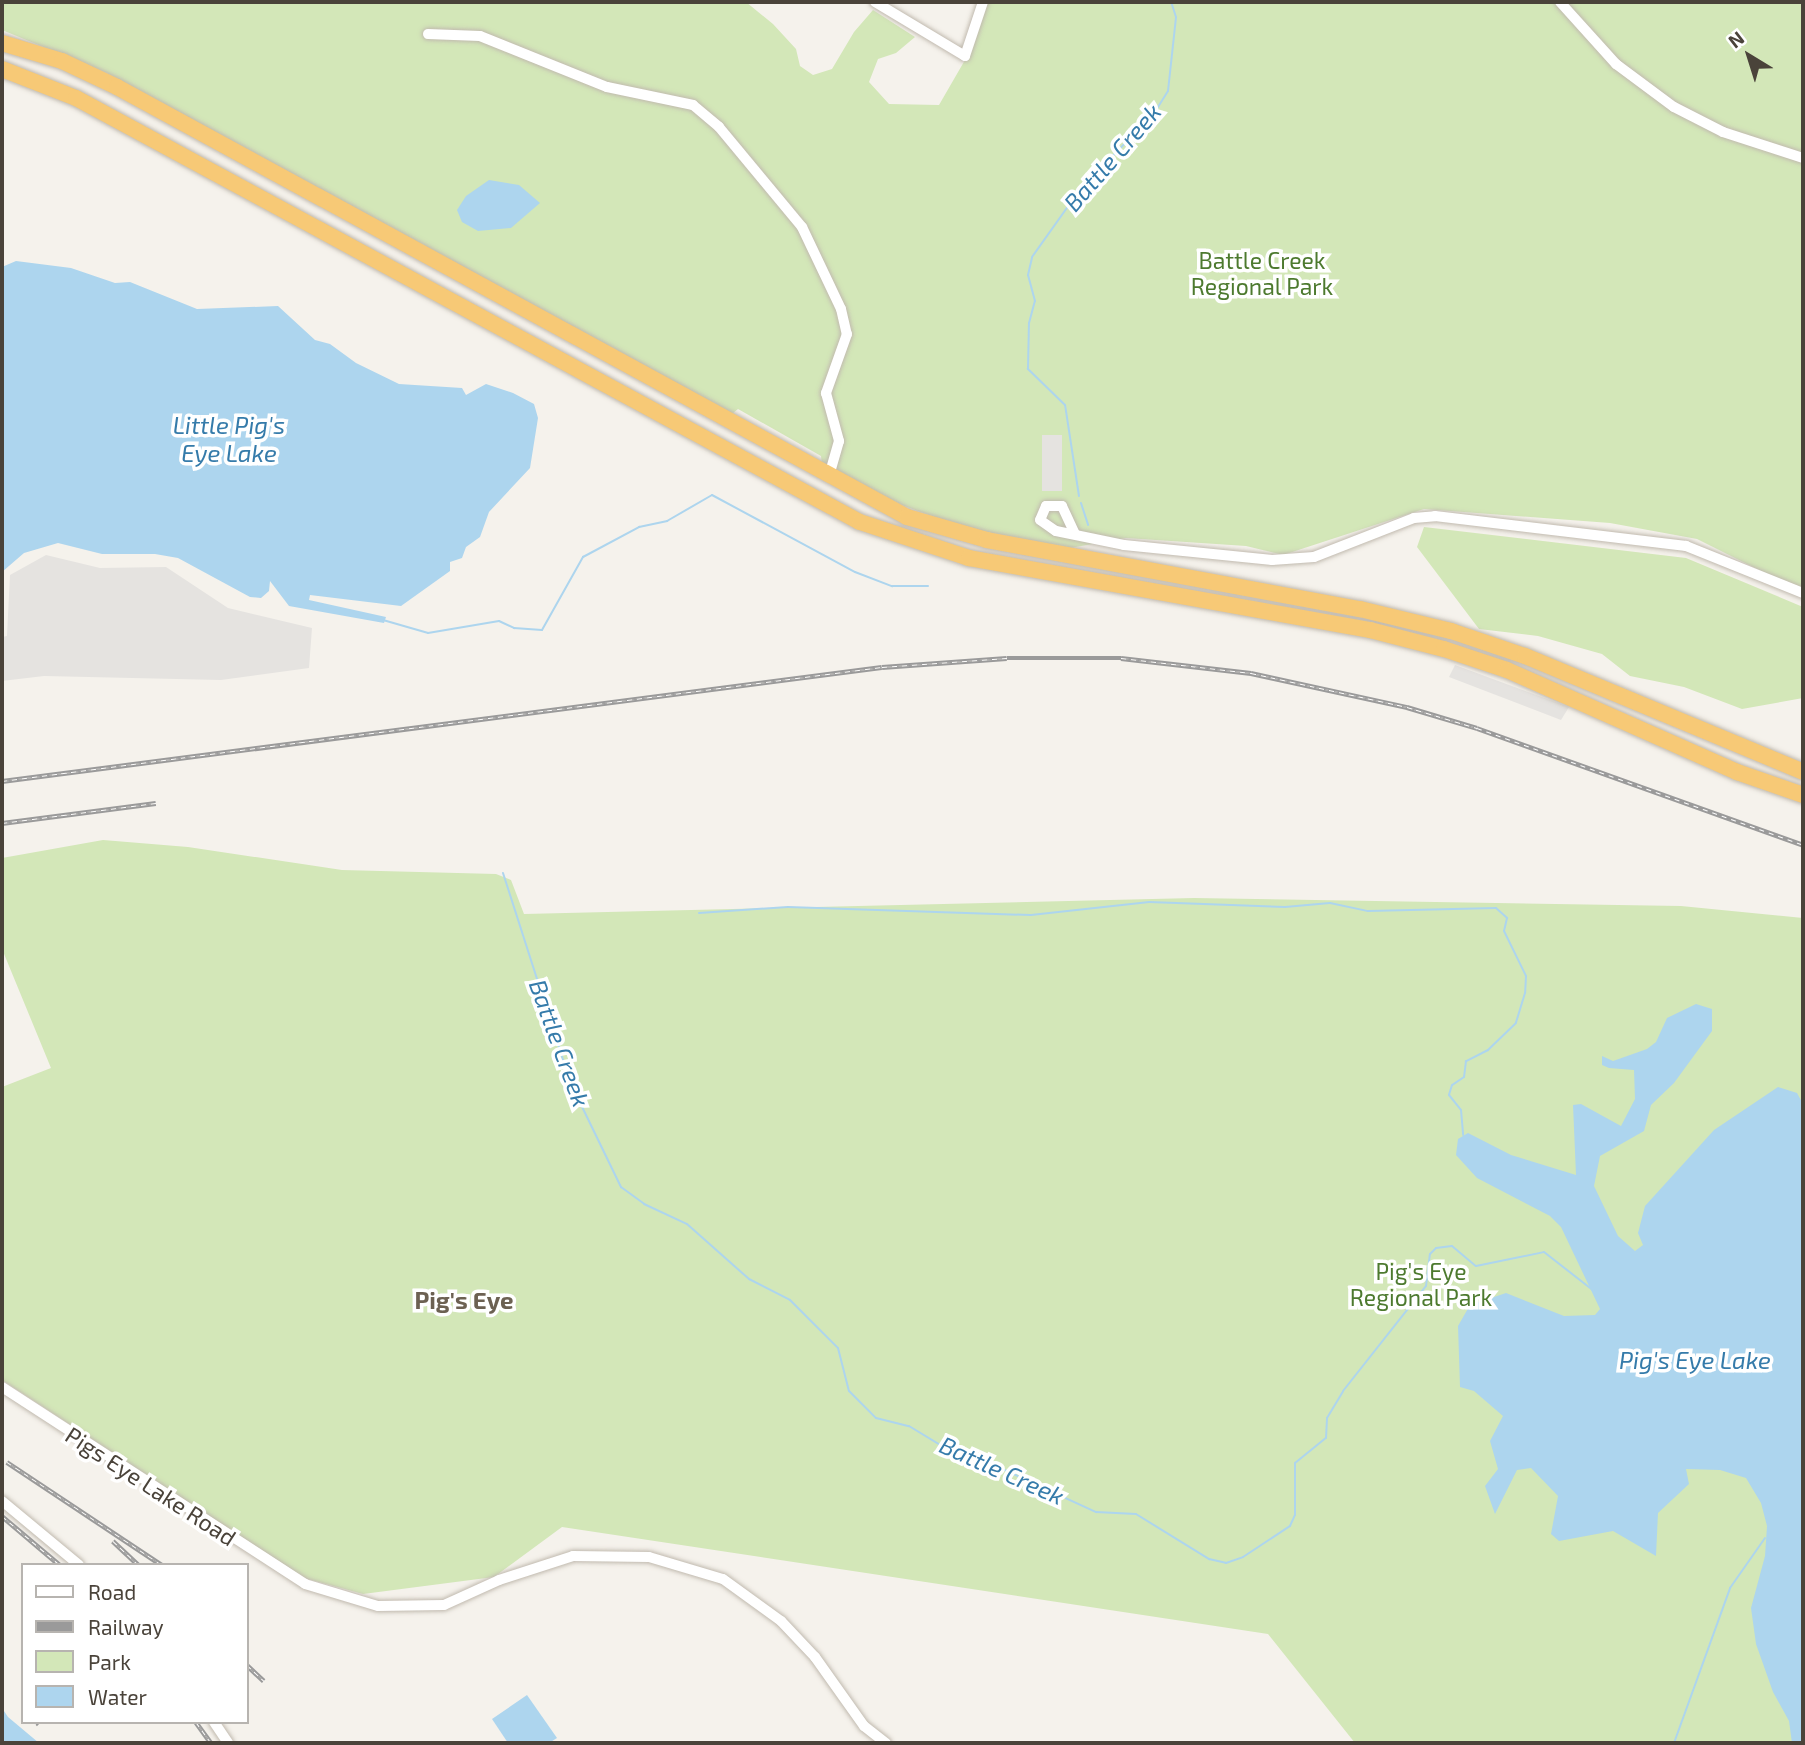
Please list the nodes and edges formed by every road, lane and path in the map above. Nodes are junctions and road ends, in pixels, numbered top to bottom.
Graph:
1 (875, 2) edge
2 (984, 2) edge
3 (1560, 2) edge
4 (428, 34) dead end
5 (2, 43) edge
6 (2, 69) edge
7 (1803, 158) edge
8 (829, 477) junction
9 (1075, 534) dead end
10 (1803, 593) edge
11 (1774, 764) junction
12 (1803, 764) edge
13 (1803, 772) edge
14 (1803, 794) edge
15 (2, 1387) edge
16 (2, 1501) edge
17 (77, 1563) edge
18 (215, 1724) edge
19 (228, 1743) edge
20 (886, 1743) edge

1 - 2 street
3 - 7 street
4 - 8 street
5 - 8 highway
6 - 14 highway
8 - 11 highway
9 - 10 street
11 - 12 highway
11 - 13 highway
15 - 20 street, Pigs Eye Lake Road
16 - 17 street
18 - 19 street

